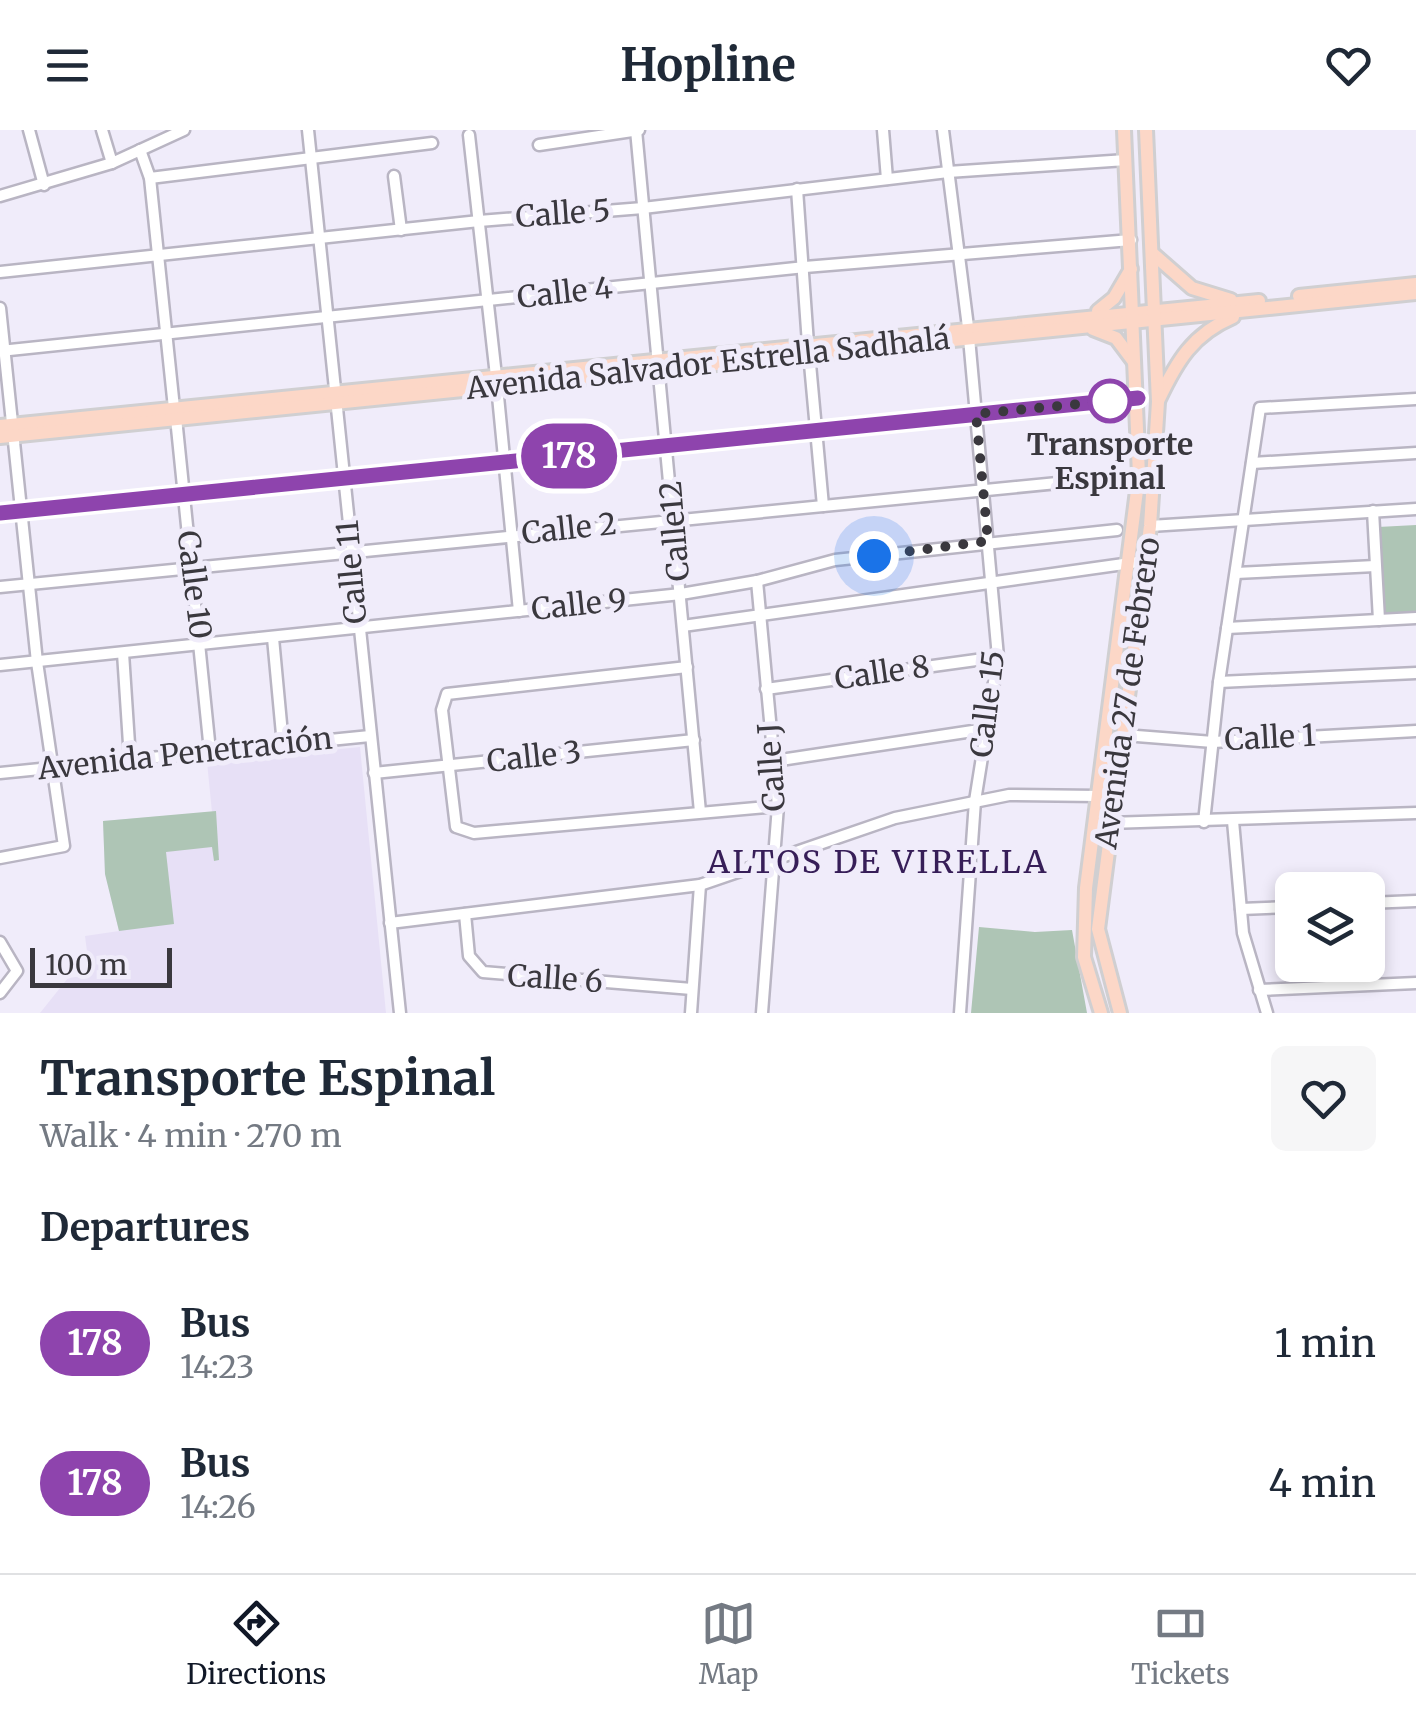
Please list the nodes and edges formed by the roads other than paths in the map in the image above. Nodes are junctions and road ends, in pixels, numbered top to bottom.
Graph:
1 (29, 130) edge
2 (102, 130) edge
3 (182, 130) edge
4 (308, 130) edge
5 (638, 130) edge
6 (883, 130) edge
7 (943, 130) edge
8 (1124, 130) edge
9 (1146, 130) edge
10 (469, 134) dead end
11 (432, 142) dead end
12 (539, 145) dead end
13 (140, 150) junction
14 (310, 158) junction
15 (1126, 160) junction
16 (112, 163) junction
17 (948, 172) junction
18 (394, 176) dead end
19 (150, 178) junction
20 (887, 179) junction
21 (44, 186) junction
22 (797, 189) junction
23 (0, 196) edge
24 (643, 208) junction
25 (479, 221) junction
26 (401, 230) junction
27 (319, 240) junction
28 (1131, 240) junction
29 (958, 253) junction
30 (1152, 253) junction
31 (157, 256) junction
32 (805, 267) junction
33 (1132, 267) junction
34 (0, 272) edge
35 (652, 284) junction
36 (1416, 284) edge
37 (1416, 293) edge
38 (488, 300) junction
39 (1258, 305) junction
40 (0, 308) edge
41 (1155, 315) junction
42 (325, 316) junction
43 (1134, 316) junction
44 (1080, 322) junction
45 (164, 332) junction
46 (968, 332) junction
47 (808, 348) junction
48 (2, 351) edge
49 (659, 364) junction
50 (1136, 366) junction
51 (496, 381) junction
52 (334, 398) junction
53 (1138, 398) junction
54 (1416, 399) edge
55 (1158, 402) junction
56 (175, 413) junction
57 (976, 414) junction
58 (817, 429) junction
59 (6, 431) edge
60 (668, 446) junction
61 (1416, 453) edge
62 (504, 462) junction
63 (1252, 463) junction
64 (1139, 475) junction
65 (344, 476) junction
66 (982, 490) junction
67 (182, 493) junction
68 (823, 506) junction
69 (1416, 509) edge
70 (22, 510) junction
71 (1373, 512) junction
72 (0, 513) edge
73 (674, 519) junction
74 (1245, 521) junction
75 (1150, 526) junction
76 (1117, 530) dead end
77 (510, 535) junction
78 (988, 541) junction
79 (350, 553) junction
80 (1145, 561) junction
81 (1130, 564) junction
82 (1376, 566) junction
83 (192, 571) junction
84 (1236, 573) junction
85 (992, 580) junction
86 (757, 581) junction
87 (30, 585) junction
88 (0, 587) edge
89 (681, 594) junction
90 (518, 611) junction
91 (759, 615) junction
92 (1416, 618) edge
93 (1378, 620) junction
94 (684, 626) junction
95 (1228, 628) junction
96 (356, 630) junction
97 (274, 638) junction
98 (202, 643) junction
99 (123, 654) junction
100 (998, 657) junction
101 (37, 662) junction
102 (0, 665) edge
103 (687, 667) junction
104 (1416, 672) edge
105 (1218, 682) junction
106 (766, 689) junction
107 (986, 730) junction
108 (1416, 730) edge
109 (1124, 734) junction
110 (370, 736) junction
111 (694, 740) junction
112 (1213, 742) junction
113 (283, 745) junction
114 (210, 751) junction
115 (130, 759) junction
116 (774, 760) junction
117 (447, 766) junction
118 (51, 767) junction
119 (374, 773) junction
120 (0, 774) edge
121 (1098, 796) junction
122 (975, 801) junction
123 (778, 806) junction
124 (700, 812) junction
125 (1416, 812) edge
126 (1234, 821) junction
127 (1204, 822) junction
128 (1110, 823) junction
129 (0, 858) edge
130 (774, 860) junction
131 (700, 886) junction
132 (1416, 901) edge
133 (1385, 902) edge
134 (1275, 908) edge
135 (1241, 909) junction
136 (465, 914) junction
137 (390, 923) junction
138 (0, 942) edge
139 (1416, 983) edge
140 (692, 989) junction
141 (1259, 990) junction
142 (0, 992) edge
143 (400, 1013) edge
144 (690, 1013) edge
145 (762, 1013) edge
146 (960, 1013) edge
147 (1101, 1013) edge
148 (1120, 1013) edge
149 (1267, 1013) edge

1 - 21 street
2 - 16 street
3 - 13 street
4 - 14 street, Calle 11
5 - 12 street
5 - 24 street, Calle12
6 - 20 street
7 - 17 street, Calle 15
8 - 15 main road, Avenida 27 de Febrero
9 - 30 main road, Avenida 27 de Febrero
10 - 25 street
11 - 14 street
13 - 16 street
13 - 19 street, Calle 10
14 - 19 street
14 - 27 street, Calle 11
15 - 17 street, Calle 5
15 - 28 main road, Avenida 27 de Febrero
16 - 21 street
17 - 20 street, Calle 5
17 - 29 street, Calle 15
18 - 26 street
19 - 31 street, Calle 10
20 - 22 street, Calle 5
21 - 23 street
22 - 24 street, Calle 5
22 - 32 street
24 - 25 street, Calle 5
24 - 35 street, Calle12
25 - 26 street, Calle 5
25 - 38 street
26 - 27 street, Calle 5
27 - 31 street, Calle 5
27 - 42 street, Calle 11
28 - 29 street, Calle 4
28 - 33 main road, Avenida 27 de Febrero
29 - 32 street, Calle 4
29 - 46 street, Calle 15
30 - 39 main road
30 - 41 main road, Avenida 27 de Febrero
31 - 34 street, Calle 5
31 - 45 street, Calle 10
32 - 35 street, Calle 4
32 - 47 street
33 - 43 main road, Avenida 27 de Febrero
33 - 44 main road
35 - 38 street, Calle 4
35 - 49 street, Calle12
36 - 39 main road, Avenida Salvador Estrella Sadhalá
37 - 39 main road, Avenida Salvador Estrella Sadhalá
38 - 42 street, Calle 4
38 - 51 street
39 - 41 main road, Avenida Salvador Estrella Sadhalá
39 - 55 main road
40 - 48 street
41 - 43 main road, Avenida Salvador Estrella Sadhalá
41 - 55 main road, Avenida 27 de Febrero
42 - 45 street, Calle 4
42 - 52 street, Calle 11
43 - 44 main road, Avenida Salvador Estrella Sadhalá
43 - 50 main road, Avenida 27 de Febrero
44 - 46 main road, Avenida Salvador Estrella Sadhalá
44 - 50 main road
45 - 48 street, Calle 4
45 - 56 street, Calle 10
46 - 47 main road, Avenida Salvador Estrella Sadhalá
46 - 57 street, Calle 15
47 - 49 main road, Avenida Salvador Estrella Sadhalá
47 - 58 street
48 - 59 street
49 - 51 main road, Avenida Salvador Estrella Sadhalá
49 - 60 street, Calle12
50 - 53 main road, Avenida 27 de Febrero
51 - 52 main road, Avenida Salvador Estrella Sadhalá
51 - 62 street
52 - 56 main road, Avenida Salvador Estrella Sadhalá
52 - 65 street, Calle 11
53 - 57 street
53 - 64 main road, Avenida 27 de Febrero
54 - 63 street
55 - 75 main road, Avenida 27 de Febrero
56 - 59 main road, Avenida Salvador Estrella Sadhalá
56 - 67 street, Calle 10
57 - 58 street
57 - 66 street, Calle 15
58 - 60 street
58 - 68 street
59 - 70 street
60 - 62 street
60 - 73 street, Calle12
61 - 63 street
62 - 65 street
62 - 77 street
63 - 74 street
64 - 66 street, Calle 2
64 - 81 main road, Avenida 27 de Febrero
65 - 67 street
65 - 79 street, Calle 11
66 - 68 street, Calle 2
66 - 78 street, Calle 15
67 - 70 street
67 - 83 street, Calle 10
68 - 73 street, Calle 2
69 - 71 street
70 - 72 street
70 - 87 street
71 - 74 street
71 - 82 street
73 - 77 street, Calle 2
73 - 89 street, Calle12
74 - 75 street
74 - 84 street
75 - 80 main road, Avenida 27 de Febrero
76 - 78 street, Calle 9
77 - 79 street, Calle 2
77 - 90 street
78 - 85 street, Calle 15
78 - 86 street, Calle 9
79 - 83 street, Calle 2
79 - 96 street, Calle 11
80 - 81 street
80 - 109 main road, Avenida 27 de Febrero
81 - 85 street
81 - 121 main road, Avenida 27 de Febrero
82 - 84 street
82 - 93 street
83 - 87 street, Calle 2
83 - 98 street, Calle 10
84 - 95 street
85 - 91 street
85 - 100 street, Calle 15
86 - 89 street, Calle 9
86 - 91 street, Calle J
87 - 88 street, Calle 2
87 - 101 street
89 - 90 street, Calle 9
89 - 94 street, Calle12
90 - 96 street, Calle 9
91 - 94 street
91 - 106 street, Calle J
92 - 93 street
93 - 95 street
94 - 103 street, Calle12
95 - 105 street
96 - 97 street, Calle 9
96 - 110 street, Calle 11
97 - 98 street, Calle 9
97 - 113 street
98 - 99 street, Calle 9
98 - 114 street, Calle 10
99 - 101 street, Calle 9
99 - 115 street
100 - 106 street, Calle 8
100 - 107 street, Calle 15
101 - 102 street, Calle 9
101 - 118 street
103 - 111 street, Calle12
103 - 117 street
104 - 105 street
105 - 112 street
106 - 116 street, Calle J
107 - 116 street
107 - 122 street, Calle 15
108 - 112 street, Calle 1
109 - 112 street, Calle 1
109 - 128 main road, Avenida 27 de Febrero
110 - 113 street, Avenida Penetración
110 - 119 street, Calle 11
111 - 117 street, Calle 3
111 - 124 street, Calle12
112 - 127 street
113 - 114 street, Avenida Penetración
114 - 115 street, Avenida Penetración
115 - 118 street, Avenida Penetración
116 - 123 street, Calle J
117 - 119 street, Calle 3
117 - 124 street
118 - 120 street, Avenida Penetración
118 - 129 street
119 - 137 street, Calle 11
121 - 122 street
121 - 128 street
121 - 147 main road, Avenida 27 de Febrero
122 - 130 street
122 - 146 street, Calle 15
123 - 124 street
123 - 130 street, Calle J
125 - 126 street
126 - 127 street
126 - 135 street
127 - 128 street
128 - 148 main road, Avenida 27 de Febrero
130 - 131 street
130 - 145 street, Calle J
131 - 136 street
131 - 140 street
132 - 133 street
134 - 135 street
135 - 141 street
136 - 137 street
136 - 140 street, Calle 6
137 - 143 street, Calle 11
138 - 142 street
139 - 141 street
140 - 144 street
141 - 149 street

